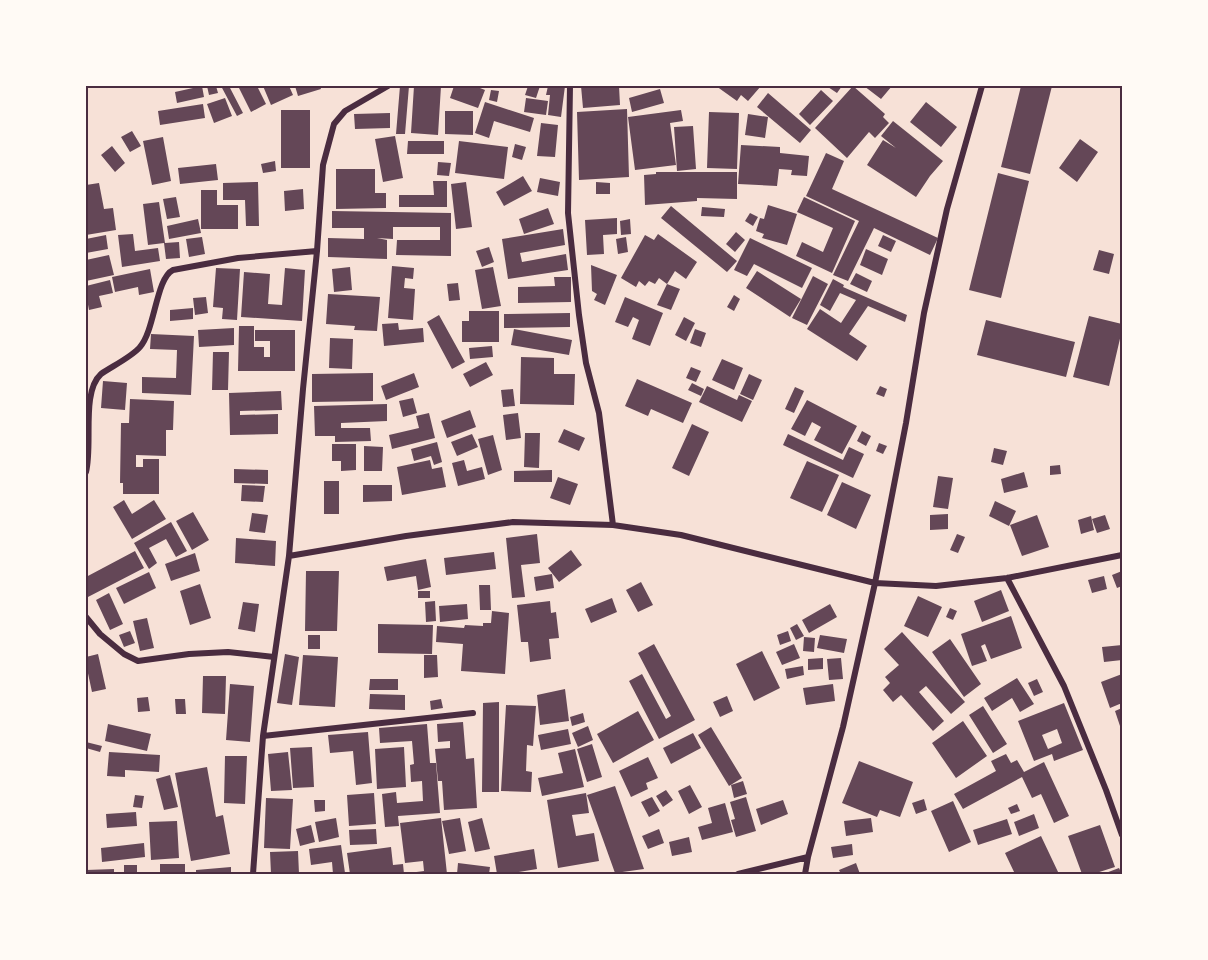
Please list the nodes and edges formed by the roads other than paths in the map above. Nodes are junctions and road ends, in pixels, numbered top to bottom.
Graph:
1 (388, 86) edge
2 (570, 86) edge
3 (982, 86) edge
4 (317, 251) junction
5 (86, 472) edge
6 (613, 525) junction
7 (1122, 555) edge
8 (289, 556) junction
9 (1007, 578) junction
10 (875, 582) junction
11 (86, 617) edge
12 (274, 657) junction
13 (473, 712) dead end
14 (263, 736) junction
15 (1122, 835) edge
16 (808, 857) junction
17 (253, 874) edge
18 (738, 874) edge
19 (805, 874) edge

1 - 4 street
2 - 6 street
3 - 10 street
4 - 5 street
4 - 8 street
6 - 8 street
6 - 10 street
7 - 9 street
8 - 12 street
9 - 10 street
9 - 15 street
10 - 16 street
11 - 12 street
12 - 14 street
13 - 14 street
14 - 17 street
16 - 18 street
16 - 19 street

